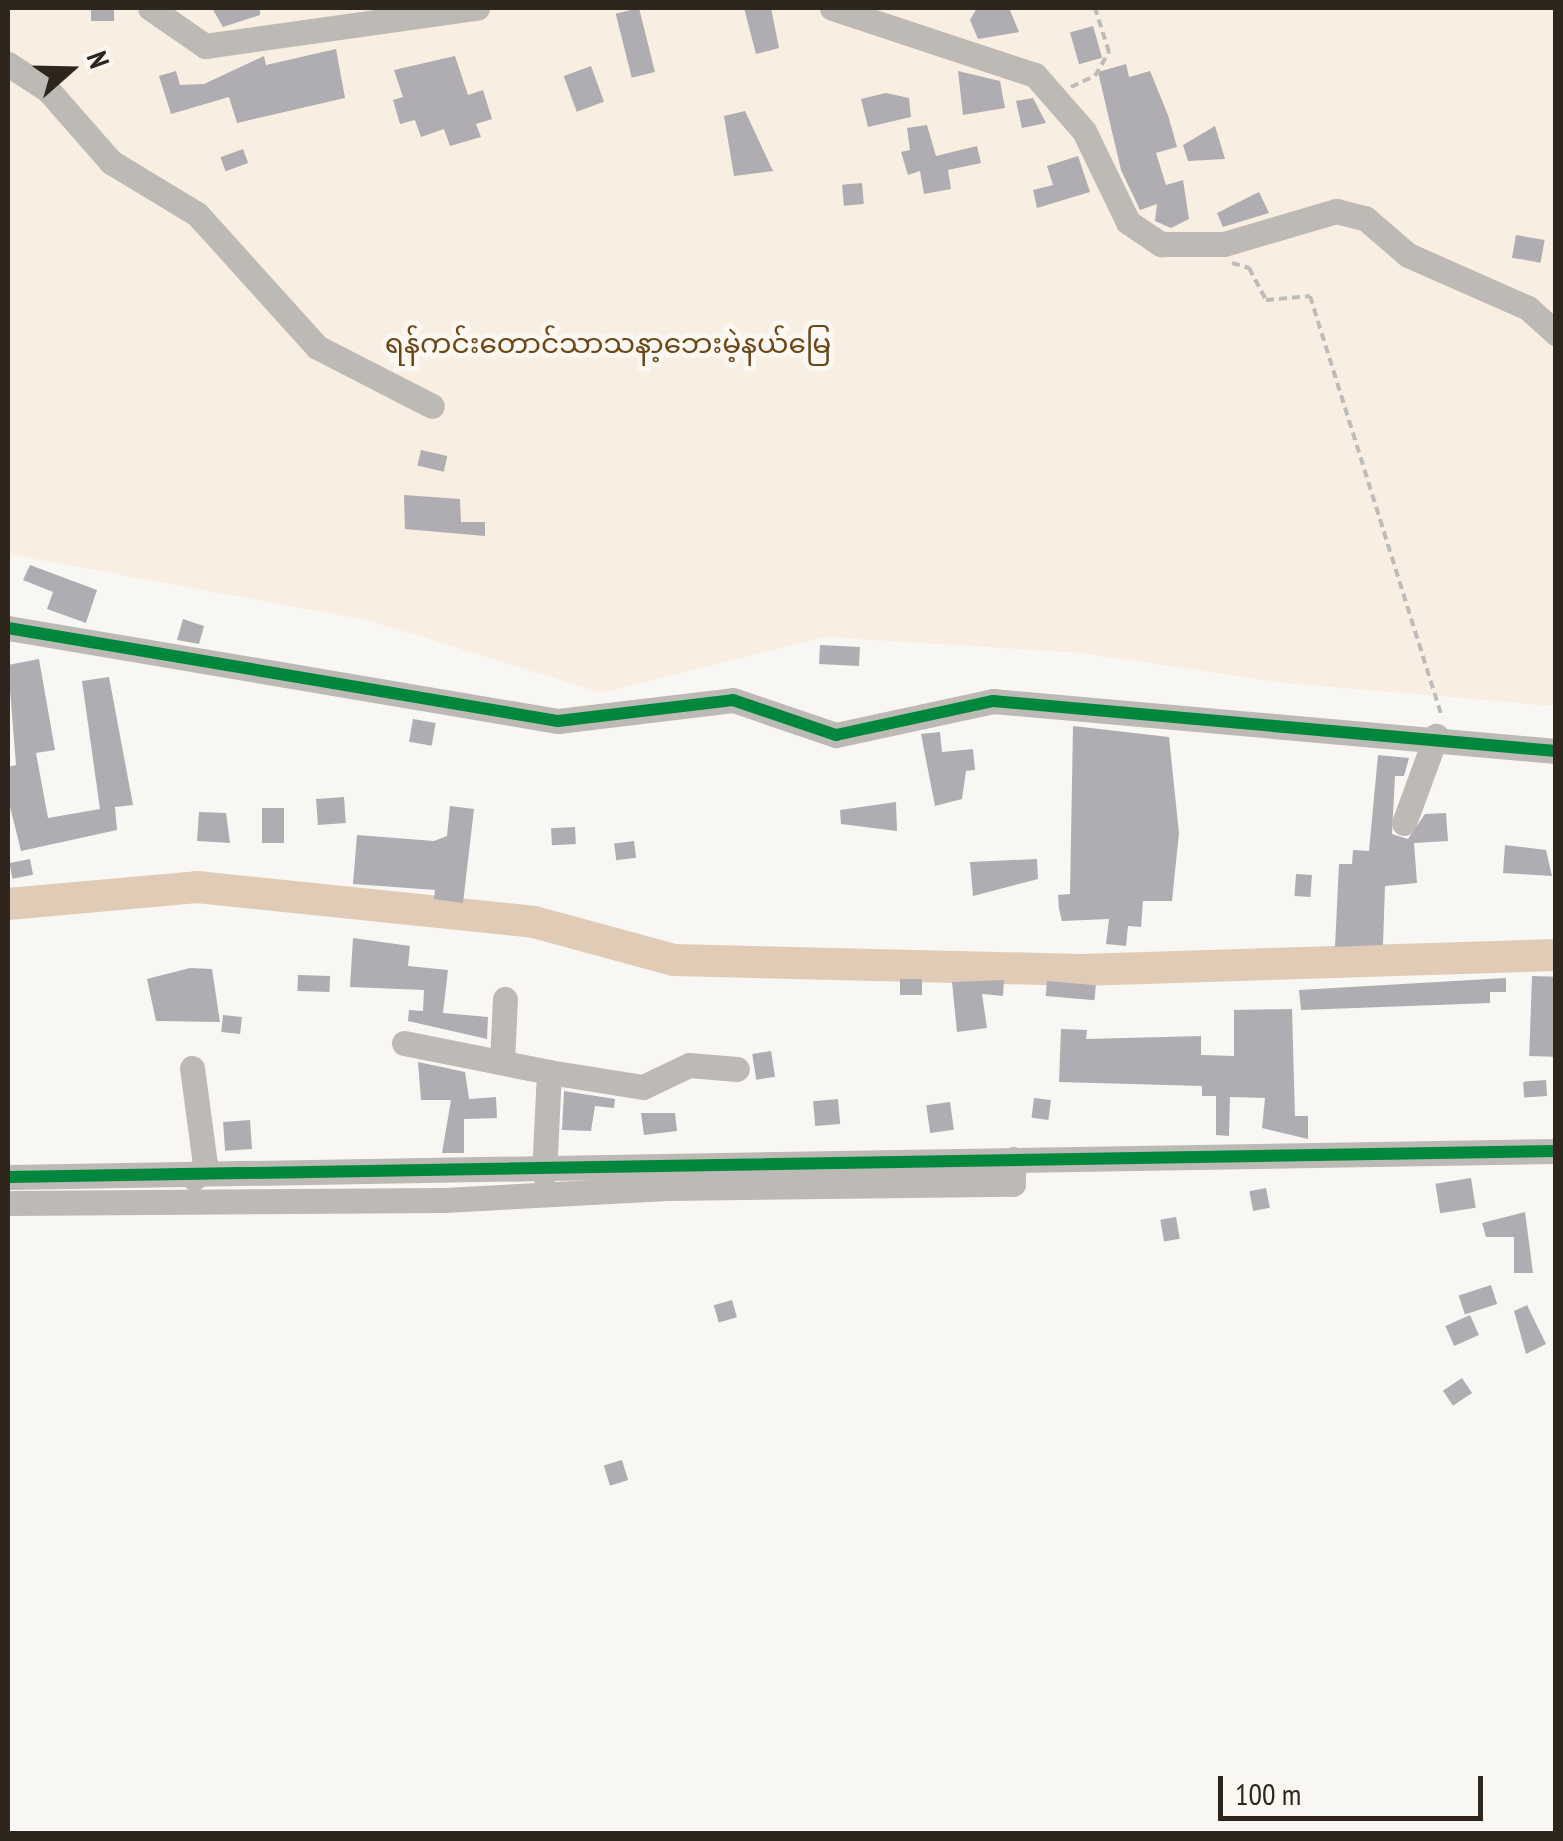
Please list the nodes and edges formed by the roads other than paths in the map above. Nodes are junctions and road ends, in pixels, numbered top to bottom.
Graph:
1 (150, 8) edge
2 (477, 8) edge
3 (832, 8) edge
4 (8, 64) edge
5 (1556, 333) edge
6 (432, 406) dead end
7 (8, 628) edge
8 (1442, 737) junction
9 (1556, 751) edge
10 (1404, 823) dead end
11 (504, 999) dead end
12 (404, 1043) dead end
13 (502, 1062) junction
14 (192, 1068) dead end
15 (737, 1068) dead end
16 (550, 1072) junction
17 (1556, 1151) edge
18 (544, 1174) junction
19 (8, 1177) edge
20 (194, 1178) junction
21 (665, 1178) junction
22 (512, 1183) junction
23 (8, 1203) edge

1 - 2 street
3 - 5 street
4 - 6 street
7 - 8 street
8 - 9 street
8 - 10 street
11 - 13 street
12 - 13 street
13 - 16 street
14 - 20 street
15 - 16 street
16 - 18 street
17 - 21 street
18 - 21 street
18 - 22 street
19 - 20 street
20 - 22 street
21 - 22 street
22 - 23 street

